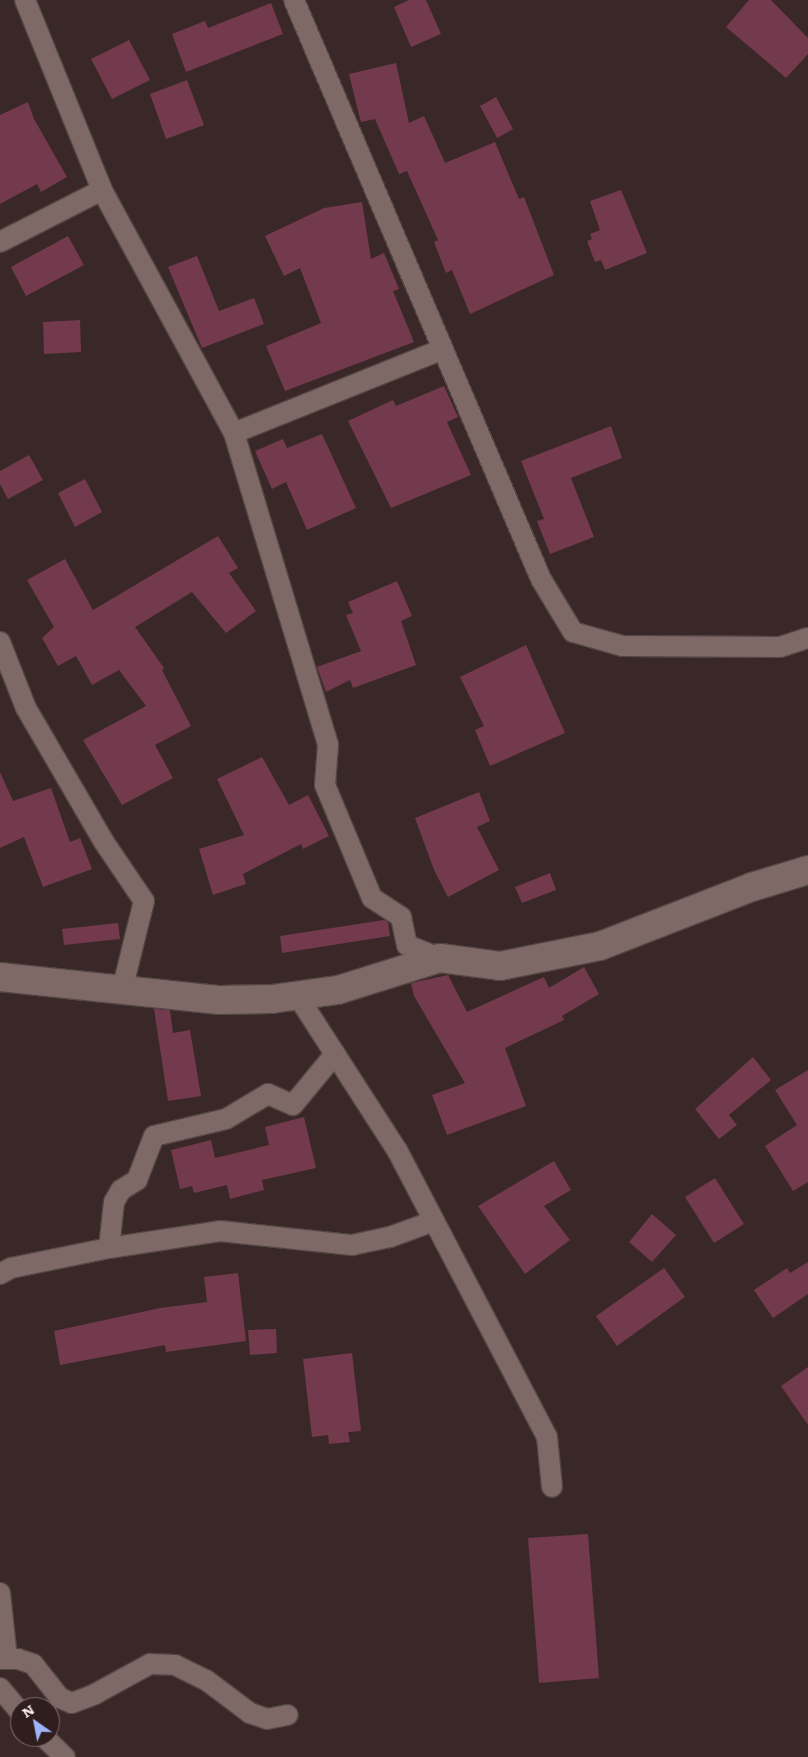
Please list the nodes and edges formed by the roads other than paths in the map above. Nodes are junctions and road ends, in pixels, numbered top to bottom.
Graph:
1 (25, 0) edge
2 (294, 0) edge
3 (102, 190) junction
4 (0, 242) edge
5 (443, 349) junction
6 (234, 433) junction
7 (808, 638) edge
8 (0, 642) edge
9 (808, 870) edge
10 (440, 958) junction
11 (0, 977) edge
12 (122, 990) junction
13 (297, 995) junction
14 (335, 1054) junction
15 (434, 1221) junction
16 (109, 1248) junction
17 (0, 1274) edge
18 (552, 1487) dead end
19 (0, 1593) edge
20 (4, 1659) edge
21 (0, 1688) edge
22 (10, 1700) edge
23 (288, 1715) dead end
24 (55, 1747) edge
25 (66, 1757) edge

1 - 3 street
2 - 5 street
3 - 4 street
3 - 6 street
5 - 6 street
5 - 7 street
6 - 10 street
8 - 12 street
9 - 10 street
10 - 13 street
11 - 12 street
12 - 13 street
13 - 14 street
14 - 15 street
14 - 16 street
15 - 16 street
15 - 18 street
16 - 17 street
19 - 20 street
20 - 23 street
21 - 22 street
24 - 25 street

